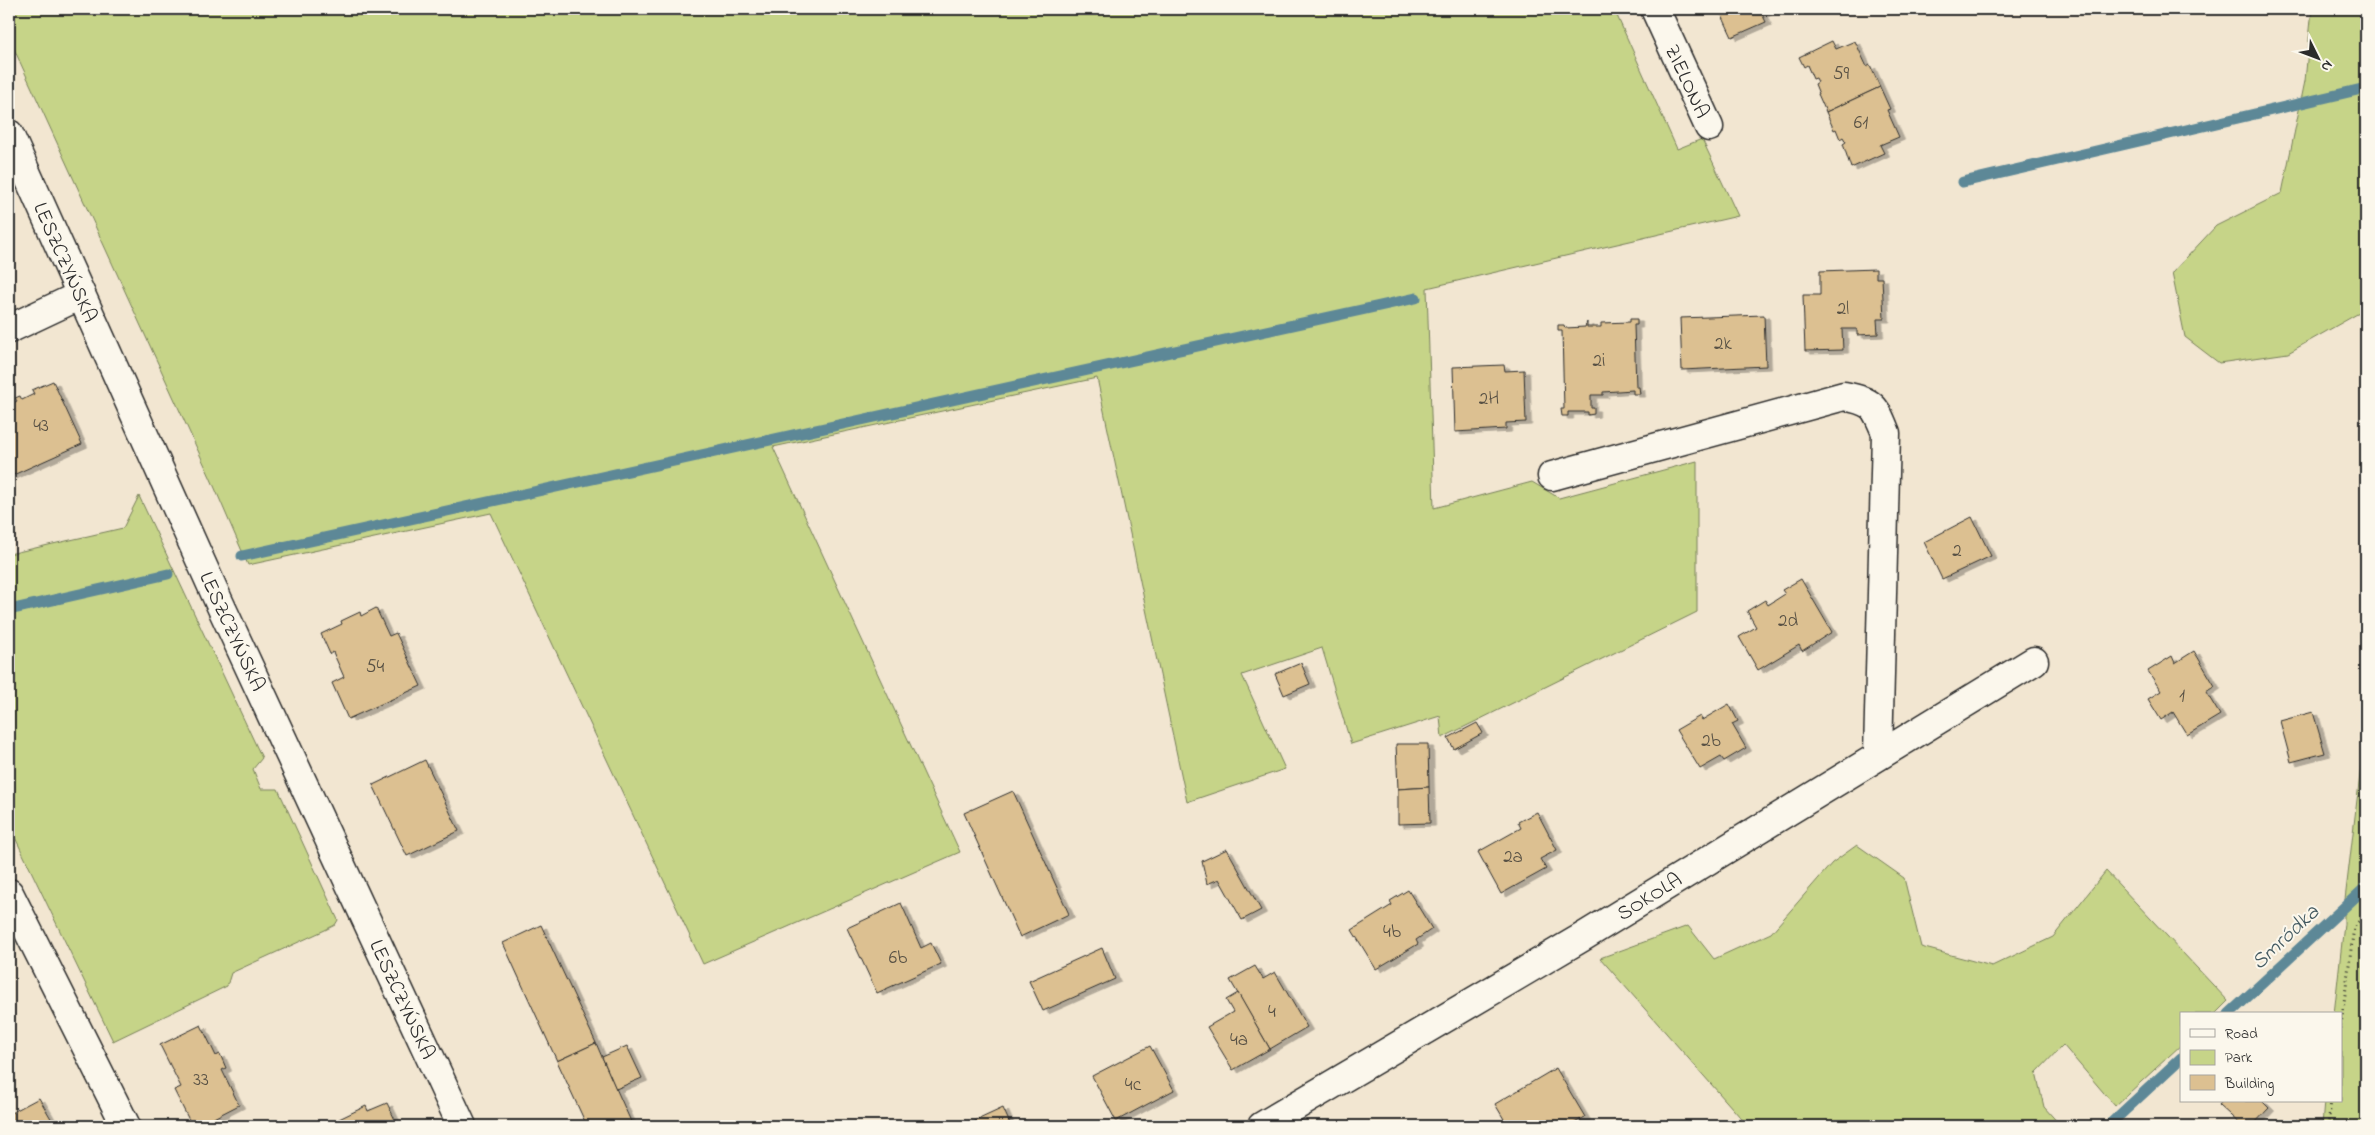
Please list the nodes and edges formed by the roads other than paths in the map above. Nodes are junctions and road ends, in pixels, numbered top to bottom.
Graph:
1 (1655, 9) edge
2 (1709, 127) dead end
3 (9, 134) edge
4 (81, 295) junction
5 (9, 329) edge
6 (1552, 476) dead end
7 (2034, 661) dead end
8 (1878, 754) junction
9 (9, 893) edge
10 (126, 1126) edge
11 (462, 1126) edge
12 (1262, 1126) edge

1 - 2 street, ZIELONA
3 - 4 street, LESZCZYŃSKA
4 - 5 street
4 - 11 street, LESZCZYŃSKA
6 - 8 street
7 - 8 street, SOKOLA
8 - 12 street, SOKOLA
9 - 10 street

